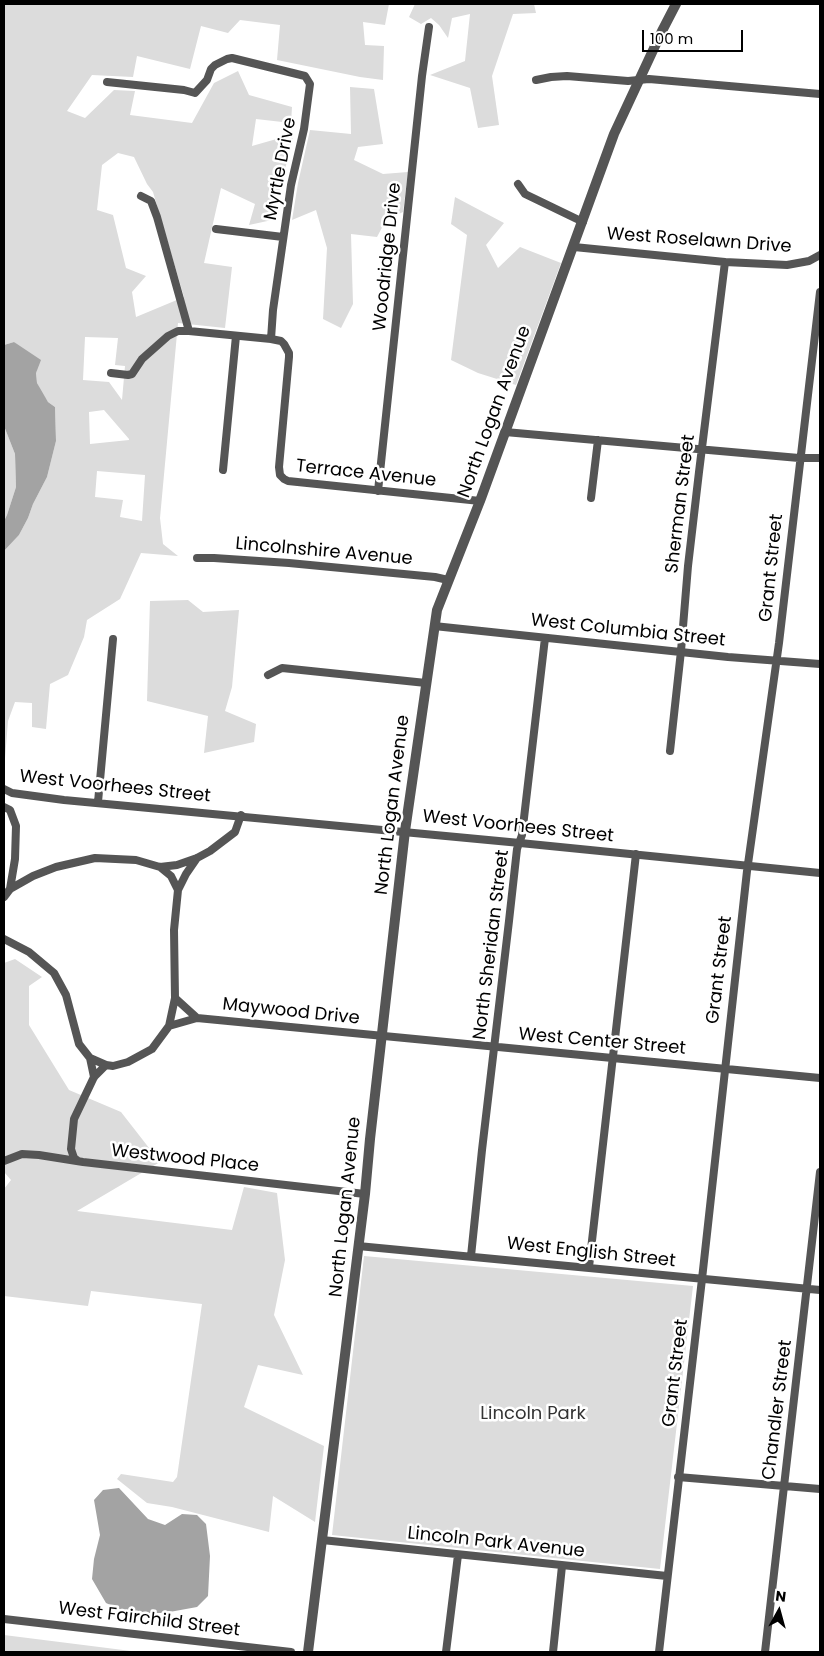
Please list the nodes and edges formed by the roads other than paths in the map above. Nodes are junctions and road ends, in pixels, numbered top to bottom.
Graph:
1 (676, 4) edge
2 (429, 27) dead end
3 (536, 80) dead end
4 (639, 80) junction
5 (107, 82) dead end
6 (820, 94) edge
7 (518, 184) dead end
8 (141, 196) dead end
9 (583, 222) junction
10 (216, 229) dead end
11 (283, 237) junction
12 (574, 247) junction
13 (820, 256) edge
14 (725, 262) junction
15 (820, 292) edge
16 (189, 331) junction
17 (236, 336) junction
18 (271, 339) junction
19 (111, 373) dead end
20 (505, 432) junction
21 (598, 440) junction
22 (702, 449) junction
23 (800, 458) junction
24 (820, 458) edge
25 (223, 470) dead end
26 (378, 491) junction
27 (591, 498) dead end
28 (480, 500) junction
29 (197, 558) dead end
30 (448, 580) junction
31 (434, 626) junction
32 (545, 638) junction
33 (113, 639) dead end
34 (681, 651) junction
35 (776, 660) junction
36 (820, 664) edge
37 (268, 675) dead end
38 (426, 683) junction
39 (670, 751) dead end
40 (4, 790) edge
41 (98, 802) junction
42 (4, 806) edge
43 (240, 816) junction
44 (405, 832) junction
45 (520, 843) junction
46 (636, 854) junction
47 (197, 858) junction
48 (748, 865) junction
49 (160, 867) junction
50 (820, 873) edge
51 (10, 889) junction
52 (178, 890) junction
53 (4, 896) edge
54 (4, 939) edge
55 (175, 998) junction
56 (197, 1018) junction
57 (168, 1026) junction
58 (381, 1036) junction
59 (494, 1047) junction
60 (90, 1058) junction
61 (613, 1058) junction
62 (106, 1065) junction
63 (724, 1069) junction
64 (94, 1077) junction
65 (820, 1078) edge
66 (4, 1161) edge
67 (78, 1161) junction
68 (820, 1172) edge
69 (365, 1194) junction
70 (358, 1246) junction
71 (471, 1256) junction
72 (589, 1267) junction
73 (702, 1278) junction
74 (807, 1288) junction
75 (820, 1290) edge
76 (678, 1477) junction
77 (784, 1486) junction
78 (820, 1489) edge
79 (322, 1540) junction
80 (458, 1555) junction
81 (562, 1566) junction
82 (667, 1576) junction
83 (4, 1619) edge
84 (291, 1652) edge
85 (308, 1652) edge
86 (446, 1652) edge
87 (553, 1652) edge
88 (658, 1652) edge
89 (765, 1652) edge

1 - 4 street, North Logan Avenue
2 - 26 street, Woodridge Drive
3 - 4 street
4 - 6 street
4 - 9 street, North Logan Avenue
5 - 11 street, Myrtle Drive
7 - 9 street
8 - 16 street
9 - 12 street, North Logan Avenue
10 - 11 street
11 - 18 street, Myrtle Drive
12 - 14 street, West Roselawn Drive
12 - 20 street, North Logan Avenue
13 - 14 street, West Roselawn Drive
14 - 22 street, Sherman Street
15 - 23 street, Grant Street
16 - 17 street
16 - 19 street
17 - 18 street
17 - 25 street
18 - 26 street, Terrace Avenue
20 - 21 street
20 - 28 street, North Logan Avenue
21 - 22 street
21 - 27 street
22 - 23 street
22 - 34 street, Sherman Street
23 - 24 street
23 - 35 street, Grant Street
26 - 28 street, Terrace Avenue
28 - 30 street, North Logan Avenue
29 - 30 street, Lincolnshire Avenue
30 - 31 street, North Logan Avenue
31 - 32 street, West Columbia Street
31 - 38 street, North Logan Avenue
32 - 34 street, West Columbia Street
32 - 45 street, North Sheridan Street
33 - 41 street
34 - 35 street, West Columbia Street
34 - 39 street, Sherman Street
35 - 36 street, West Columbia Street
35 - 48 street, Grant Street
37 - 38 street
38 - 44 street, North Logan Avenue
40 - 41 street, West Voorhees Street
41 - 43 street, West Voorhees Street
42 - 51 street
43 - 44 street, West Voorhees Street
43 - 47 street
44 - 45 street, West Voorhees Street
44 - 58 street, North Logan Avenue
45 - 46 street, West Voorhees Street
45 - 59 street, North Sheridan Street
46 - 48 street, West Voorhees Street
46 - 61 street
47 - 49 street
47 - 52 street
48 - 50 street, West Voorhees Street
48 - 63 street, Grant Street
49 - 51 street
49 - 52 street
51 - 53 street
52 - 55 street
54 - 60 street
55 - 56 street, Maywood Drive
55 - 57 street
56 - 57 street, Maywood Drive
56 - 58 street, Maywood Drive
57 - 62 street
58 - 59 street, West Center Street
58 - 69 street, North Logan Avenue
59 - 61 street, West Center Street
59 - 71 street, North Sheridan Street
60 - 62 street
60 - 64 street
61 - 63 street, West Center Street
61 - 72 street
62 - 64 street
63 - 65 street, West Center Street
63 - 73 street, Grant Street
64 - 67 street
66 - 67 street, Westwood Place
67 - 69 street, Westwood Place
68 - 74 street, Chandler Street
69 - 70 street, North Logan Avenue
70 - 71 street, West English Street
70 - 79 street, North Logan Avenue
71 - 72 street, West English Street
72 - 73 street, West English Street
73 - 74 street, West English Street
73 - 76 street, Grant Street
74 - 75 street, West English Street
74 - 77 street, Chandler Street
76 - 77 street
76 - 82 street, Grant Street
77 - 78 street
77 - 89 street, Chandler Street
79 - 80 street, Lincoln Park Avenue
79 - 85 street, North Logan Avenue
80 - 81 street, Lincoln Park Avenue
80 - 86 street
81 - 82 street, Lincoln Park Avenue
81 - 87 street
82 - 88 street, Grant Street
83 - 84 street, West Fairchild Street

